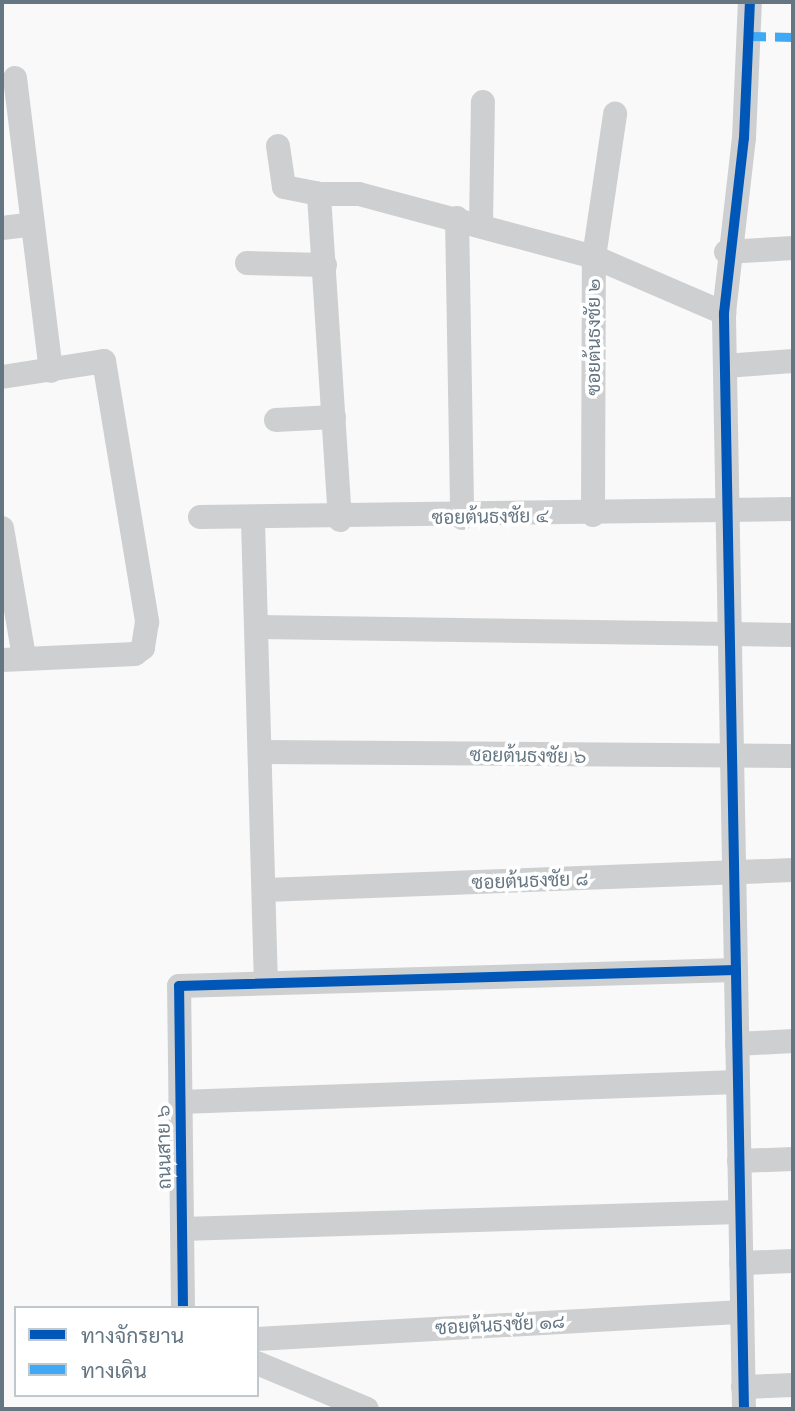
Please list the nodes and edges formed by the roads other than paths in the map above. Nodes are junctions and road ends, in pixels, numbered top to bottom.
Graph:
1 (750, 2) edge
2 (15, 78) dead end
3 (483, 102) dead end
4 (615, 114) dead end
5 (278, 146) dead end
6 (319, 194) junction
7 (457, 218) junction
8 (33, 224) junction
9 (481, 225) junction
10 (2, 228) edge
11 (793, 248) edge
12 (726, 252) junction
13 (594, 257) junction
14 (247, 263) dead end
15 (325, 265) junction
16 (724, 313) junction
17 (793, 361) edge
18 (725, 366) junction
19 (51, 370) junction
20 (2, 377) edge
21 (334, 417) junction
22 (276, 420) dead end
23 (793, 509) edge
24 (728, 513) junction
25 (593, 515) junction
26 (200, 517) dead end
27 (462, 517) junction
28 (340, 520) junction
29 (253, 521) junction
30 (2, 528) edge
31 (258, 627) junction
32 (793, 635) edge
33 (730, 639) junction
34 (13, 659) edge
35 (262, 752) junction
36 (793, 756) edge
37 (732, 758) junction
38 (793, 870) edge
39 (734, 873) junction
40 (266, 890) junction
41 (736, 970) junction
42 (266, 984) junction
43 (793, 1041) edge
44 (737, 1044) junction
45 (738, 1083) junction
46 (181, 1102) junction
47 (793, 1159) edge
48 (740, 1161) junction
49 (740, 1212) junction
50 (182, 1230) junction
51 (793, 1261) edge
52 (741, 1264) junction
53 (183, 1306) edge
54 (742, 1312) junction
55 (259, 1339) edge
56 (259, 1364) edge
57 (793, 1385) edge
58 (744, 1398) edge
59 (367, 1409) edge

1 - 12 street
2 - 8 street
3 - 9 street
4 - 13 street
5 - 6 street
6 - 7 street
6 - 15 street
7 - 9 street
7 - 27 street
8 - 10 street
8 - 19 street
9 - 13 street
11 - 12 street
12 - 16 street
13 - 16 street, ซอยต้นธงชัย ๒
13 - 25 street, ซอยต้นธงชัย ๒
14 - 15 street
15 - 21 street
16 - 18 street
17 - 18 street
18 - 24 street
19 - 20 street
19 - 34 street
21 - 22 street
21 - 28 street
23 - 24 street, ซอยต้นธงชัย ๔
24 - 25 street, ซอยต้นธงชัย ๔
24 - 33 street
25 - 27 street, ซอยต้นธงชัย ๔
26 - 29 street, ซอยต้นธงชัย ๔
27 - 28 street, ซอยต้นธงชัย ๔
28 - 29 street, ซอยต้นธงชัย ๔
29 - 31 street
30 - 34 street
31 - 33 street
31 - 35 street
32 - 33 street
33 - 37 street
35 - 37 street, ซอยต้นธงชัย ๖
35 - 40 street
36 - 37 street, ซอยต้นธงชัย ๖
37 - 39 street
38 - 39 street, ซอยต้นธงชัย ๘
39 - 40 street, ซอยต้นธงชัย ๘
39 - 41 street
40 - 42 street
41 - 42 street
41 - 44 street
42 - 46 street, ถนนสาย ๖
43 - 44 street
44 - 45 street
45 - 46 street
45 - 48 street
46 - 50 street, ถนนสาย ๖
47 - 48 street
48 - 49 street
49 - 50 street
49 - 52 street
50 - 53 street, ถนนสาย ๖
51 - 52 street
52 - 54 street
54 - 55 street, ซอยต้นธงชัย ๑๘
54 - 58 street
56 - 59 street
57 - 58 street

